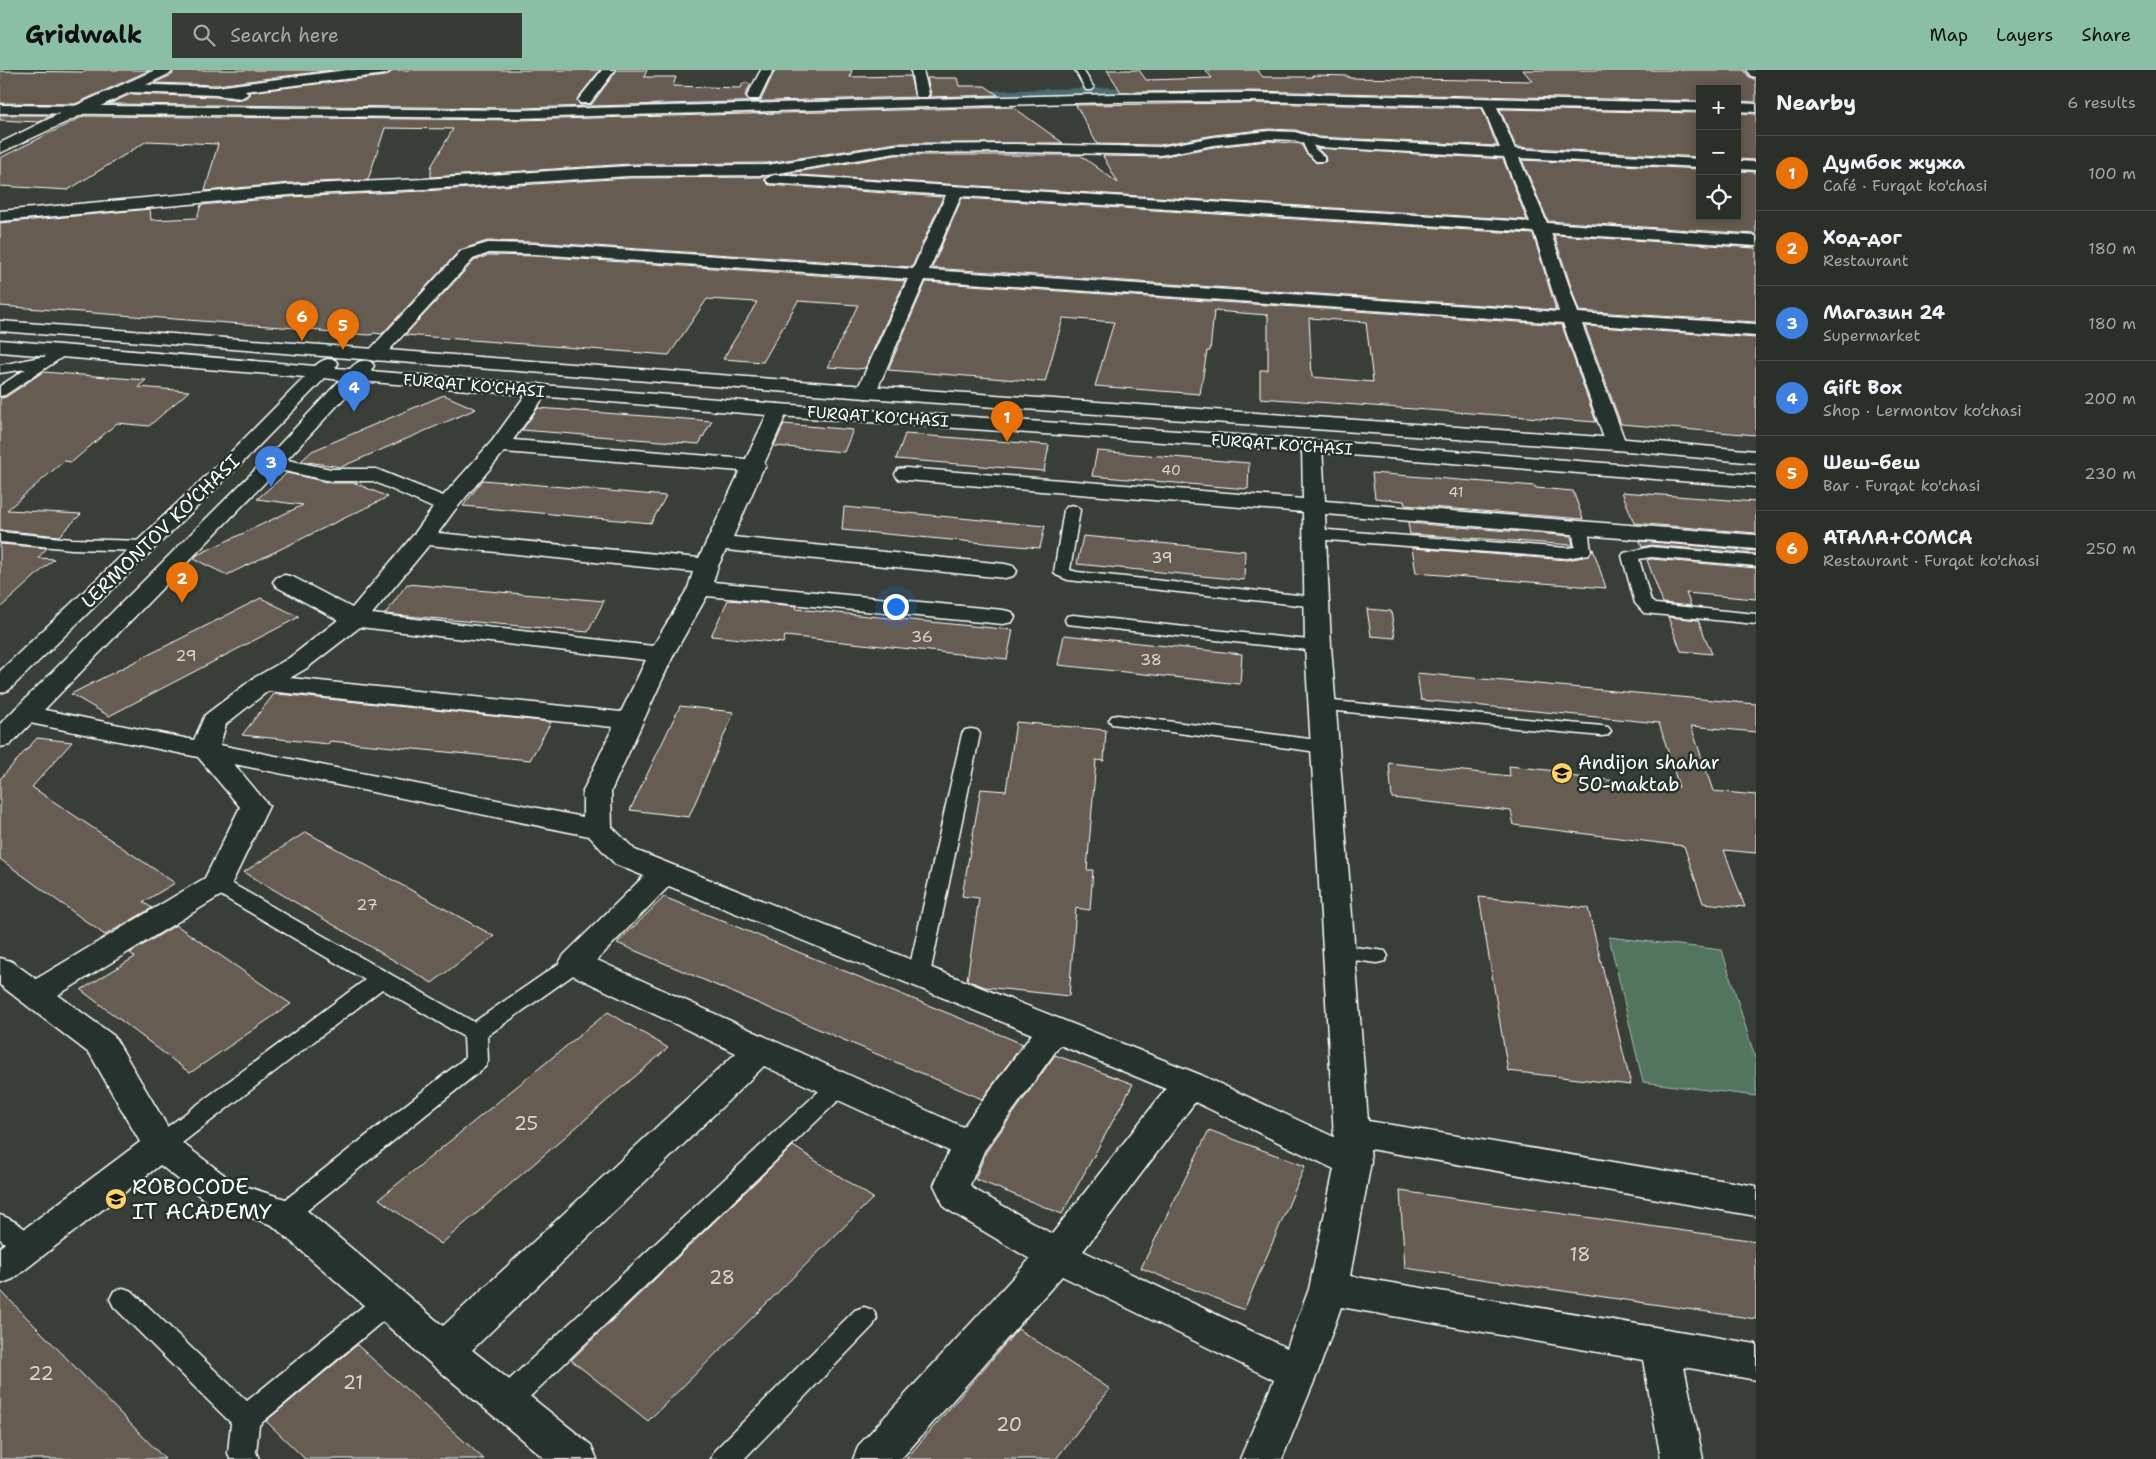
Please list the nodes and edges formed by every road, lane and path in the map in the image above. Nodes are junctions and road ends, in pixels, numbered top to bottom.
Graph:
1 (166, 70) edge
2 (386, 70) edge
3 (609, 70) edge
4 (767, 70) edge
5 (917, 70) edge
6 (1079, 70) edge
7 (1753, 70) edge
8 (329, 73) edge
9 (1756, 73) edge
10 (1257, 84) dead end
11 (128, 88) junction
12 (1089, 88) junction
13 (215, 91) junction
14 (922, 94) junction
15 (289, 95) dead end
16 (754, 96) junction
17 (547, 100) dead end
18 (585, 100) junction
19 (1488, 102) junction
20 (1696, 107) edge
21 (1741, 107) edge
22 (82, 108) junction
23 (1756, 108) edge
24 (0, 109) edge
25 (1307, 141) junction
26 (0, 149) edge
27 (1508, 152) junction
28 (1320, 159) dead end
29 (1696, 163) edge
30 (1741, 165) edge
31 (1756, 166) edge
32 (740, 169) junction
33 (956, 191) junction
34 (0, 216) edge
35 (1541, 228) junction
36 (1756, 241) edge
37 (918, 274) junction
38 (1570, 318) junction
39 (0, 326) edge
40 (1756, 330) edge
41 (0, 346) edge
42 (62, 352) junction
43 (340, 353) junction
44 (374, 355) junction
45 (0, 369) edge
46 (320, 373) junction
47 (355, 376) junction
48 (539, 390) junction
49 (0, 392) edge
50 (866, 392) junction
51 (778, 410) junction
52 (1616, 444) junction
53 (499, 445) junction
54 (1312, 446) junction
55 (1756, 457) edge
56 (273, 463) junction
57 (754, 466) junction
58 (906, 474) dead end
59 (1756, 481) edge
60 (446, 506) junction
61 (1072, 510) dead end
62 (1314, 520) junction
63 (0, 537) edge
64 (423, 538) junction
65 (1756, 542) edge
66 (145, 546) junction
67 (1756, 561) edge
68 (708, 565) junction
69 (1005, 571) dead end
70 (285, 582) dead end
71 (1317, 602) junction
72 (1003, 617) dead end
73 (1756, 619) edge
74 (355, 620) junction
75 (1073, 620) dead end
76 (1318, 646) junction
77 (661, 654) junction
78 (262, 684) junction
79 (0, 686) edge
80 (1322, 705) junction
81 (25, 714) junction
82 (630, 720) junction
83 (1118, 720) dead end
84 (1602, 731) dead end
85 (971, 734) dead end
86 (0, 738) edge
87 (1325, 747) junction
88 (205, 748) junction
89 (598, 830) junction
90 (664, 873) junction
91 (217, 884) junction
92 (1339, 952) junction
93 (1378, 956) dead end
94 (575, 963) junction
95 (0, 969) edge
96 (919, 974) junction
97 (381, 979) junction
98 (34, 995) junction
99 (1054, 1029) junction
100 (475, 1034) junction
101 (760, 1050) junction
102 (1189, 1084) junction
103 (840, 1085) junction
104 (969, 1145) junction
105 (160, 1146) junction
106 (1353, 1147) junction
107 (1756, 1201) edge
108 (285, 1214) junction
109 (9, 1247) edge
110 (1057, 1256) junction
111 (1328, 1289) junction
112 (123, 1299) dead end
113 (387, 1302) junction
114 (864, 1318) dead end
115 (1660, 1346) junction
116 (444, 1351) junction
117 (1756, 1362) edge
118 (1298, 1372) junction
119 (505, 1402) junction
120 (246, 1419) junction
121 (245, 1459) edge
122 (576, 1459) edge
123 (725, 1459) edge
124 (874, 1459) edge
125 (1261, 1459) edge
126 (1682, 1459) edge

1 - 11 street
2 - 8 street
3 - 18 street
4 - 16 street
5 - 14 street
6 - 12 lane
7 - 9 street
8 - 13 street
10 - 12 street
11 - 13 street
11 - 22 street
12 - 14 street
13 - 15 street
14 - 16 street
16 - 18 street
17 - 18 street
19 - 20 street
19 - 22 street
19 - 27 street
21 - 23 street
22 - 24 street
22 - 26 street
25 - 27 street
25 - 28 lane
25 - 32 street
27 - 29 street
27 - 35 street
30 - 31 street
32 - 33 street
32 - 34 street
33 - 35 street
33 - 37 street
35 - 36 street
35 - 38 street
37 - 38 street, LERMONTOV KO’CHASI
37 - 44 street, LERMONTOV KO’CHASI
37 - 50 street
38 - 40 street, LERMONTOV KO’CHASI
38 - 52 street
39 - 43 street, FURQAT KO'CHASI
41 - 42 street, FURQAT KO'CHASI
42 - 45 lane
42 - 46 street, FURQAT KO'CHASI
42 - 49 lane
43 - 44 street, FURQAT KO'CHASI
43 - 46 street, LERMONTOV KO’CHASI
44 - 47 street, LERMONTOV KO’CHASI
44 - 50 street, FURQAT KO'CHASI
46 - 47 street, FURQAT KO'CHASI
46 - 66 street, LERMONTOV KO’CHASI
47 - 48 street, FURQAT KO'CHASI
47 - 56 street, LERMONTOV KO’CHASI
48 - 51 street, FURQAT KO'CHASI
48 - 53 street
50 - 52 street, FURQAT KO'CHASI
51 - 54 street, FURQAT KO'CHASI
51 - 57 street
52 - 55 street, FURQAT KO'CHASI
53 - 57 street
53 - 60 street
54 - 59 street, FURQAT KO'CHASI
54 - 62 street
56 - 60 street
56 - 81 street, LERMONTOV KO’CHASI
57 - 68 street
58 - 62 street
60 - 64 street
61 - 71 lane
62 - 65 street
62 - 71 street
63 - 66 lane
64 - 68 street
64 - 74 street
66 - 79 street, LERMONTOV KO’CHASI
67 - 73 lane
68 - 69 street
68 - 72 street
68 - 77 street
70 - 74 street
71 - 76 street
74 - 77 street
74 - 78 street
75 - 76 lane
76 - 80 street
77 - 82 street
78 - 82 street
78 - 88 street
80 - 84 lane
80 - 87 street
81 - 86 street, LERMONTOV KO’CHASI
81 - 88 street
82 - 89 street
83 - 87 lane
85 - 96 lane
87 - 92 street
88 - 89 street
88 - 91 street
89 - 90 street
90 - 94 street
90 - 96 street
91 - 97 lane
91 - 98 street
92 - 93 lane
92 - 106 street
94 - 100 lane
94 - 101 street
95 - 98 street
96 - 99 street
97 - 100 lane
97 - 105 lane
98 - 105 street
99 - 102 street
99 - 104 street
100 - 108 lane
101 - 103 street
101 - 116 street
102 - 106 street
102 - 110 street
103 - 104 street
103 - 119 lane
104 - 110 street
105 - 108 street
105 - 109 street
106 - 107 street
106 - 111 street
108 - 113 street
110 - 118 street
110 - 124 street
111 - 115 street
111 - 118 street
112 - 120 lane
113 - 116 street
113 - 120 lane
114 - 123 lane
115 - 117 street
115 - 126 street
116 - 119 street
118 - 125 street
119 - 122 street
120 - 121 lane

